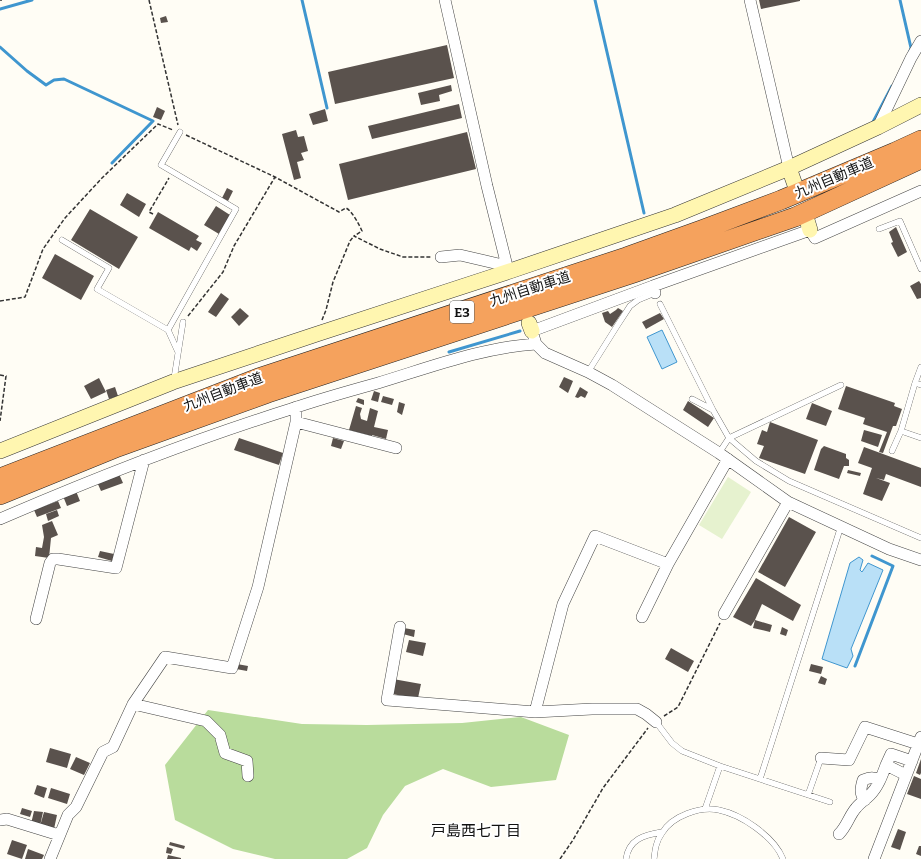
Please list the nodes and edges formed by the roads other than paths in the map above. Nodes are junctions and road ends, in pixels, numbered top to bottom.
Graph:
1 (445, 0) edge
2 (750, 0) edge
3 (921, 41) edge
4 (921, 105) edge
5 (878, 127) junction
6 (180, 132) road end
7 (921, 140) edge
8 (921, 159) edge
9 (789, 168) junction
10 (795, 185) dead end
11 (921, 191) edge
12 (879, 229) dead end
13 (62, 240) dead end
14 (441, 257) road end
15 (921, 269) edge
16 (508, 270) junction
17 (515, 286) dead end
18 (654, 289) junction
19 (660, 304) dead end
20 (183, 322) road end
21 (168, 330) junction
22 (532, 333) junction
23 (178, 352) junction
24 (921, 367) edge
25 (588, 372) junction
26 (173, 382) junction
27 (918, 384) edge
28 (840, 385) dead end
29 (692, 399) dead end
30 (296, 407) junction
31 (713, 410) junction
32 (296, 422) junction
33 (901, 431) junction
34 (729, 438) junction
35 (921, 438) edge
36 (396, 448) dead end
37 (0, 451) edge
38 (892, 452) dead end
39 (724, 456) junction
40 (144, 460) junction
41 (0, 478) edge
42 (0, 495) edge
43 (788, 502) junction
44 (0, 519) edge
45 (841, 526) junction
46 (921, 537) edge
47 (921, 560) edge
48 (668, 564) junction
49 (724, 614) road end
50 (642, 617) dead end
51 (36, 620) dead end
52 (400, 627) dead end
53 (133, 704) junction
54 (535, 712) junction
55 (656, 722) joint
56 (920, 740) edge
57 (821, 758) joint
58 (912, 761) junction
59 (886, 765) junction
60 (720, 766) junction
61 (906, 775) junction
62 (248, 776) dead end
63 (760, 779) junction
64 (808, 795) junction
65 (830, 802) dead end
66 (705, 809) junction
67 (0, 820) edge
68 (662, 832) junction
69 (839, 834) dead end
70 (59, 835) junction
71 (50, 859) edge
72 (626, 859) edge
73 (653, 859) edge
74 (783, 859) edge
75 (874, 859) edge

1 - 16 street
2 - 9 street
3 - 5 street
4 - 5 street
5 - 9 street
6 - 21 lane
7 - 41 highway, 九州自動車道 / E3
8 - 42 highway, 九州自動車道 / E3
9 - 10 street
9 - 16 street
11 - 18 street
12 - 15 lane
13 - 21 lane
14 - 16 street
16 - 17 street
16 - 26 street
18 - 22 street
18 - 25 lane
19 - 31 lane
20 - 23 lane
21 - 23 lane
22 - 25 street
22 - 30 street
23 - 26 lane
24 - 27 lane
25 - 39 street
26 - 37 street
27 - 33 lane
28 - 34 lane
29 - 31 lane
30 - 32 street
30 - 40 street
31 - 34 lane
32 - 36 street
32 - 53 street
33 - 35 lane
33 - 38 lane
34 - 39 lane
34 - 46 lane
39 - 43 street
39 - 48 street
40 - 44 street
40 - 51 street
43 - 45 street
43 - 49 street
45 - 47 street
45 - 63 lane
48 - 50 street
48 - 54 street
52 - 54 street
53 - 62 street
53 - 70 street
54 - 55 street
55 - 60 lane
56 - 57 street
56 - 58 street
57 - 64 lane
58 - 59 street
58 - 61 street
59 - 61 street
59 - 69 street
60 - 63 lane
60 - 66 lane
61 - 75 street
63 - 64 lane
64 - 65 lane
66 - 68 lane
66 - 74 lane
67 - 70 street
68 - 72 lane
68 - 73 lane
70 - 71 street

